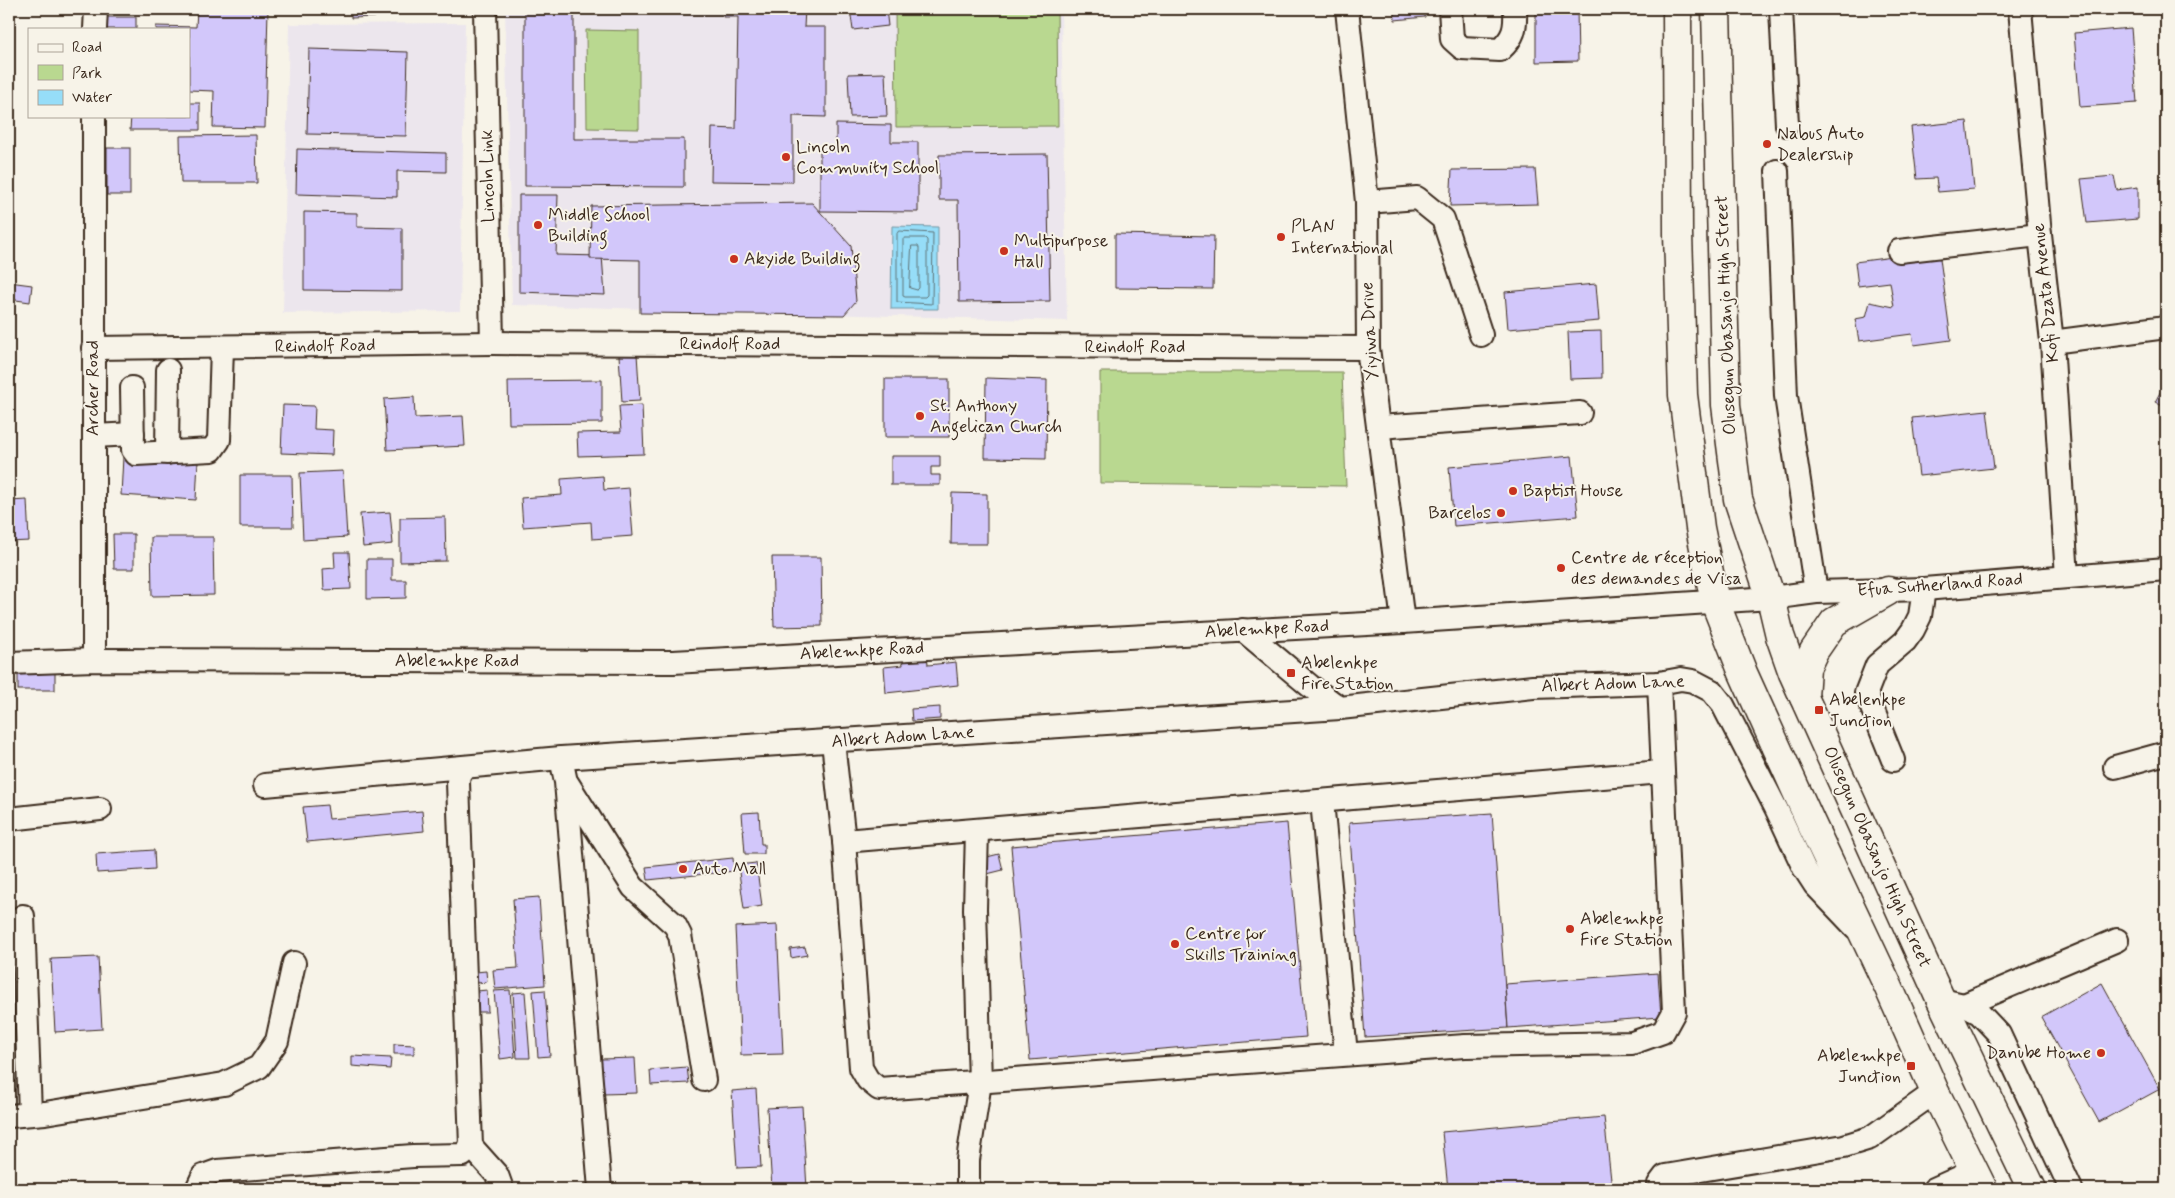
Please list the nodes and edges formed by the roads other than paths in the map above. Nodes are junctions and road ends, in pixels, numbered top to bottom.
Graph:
1 (96, 9) edge
2 (485, 9) edge
3 (1347, 9) edge
4 (1450, 9) edge
5 (1515, 9) edge
6 (1677, 9) edge
7 (1716, 9) edge
8 (1781, 9) edge
9 (2020, 9) edge
10 (95, 28) edge
11 (94, 118) edge
12 (1786, 125) dead end
13 (1778, 171) dead end
14 (1367, 202) junction
15 (2040, 235) junction
16 (1899, 251) dead end
17 (2166, 327) edge
18 (1481, 335) dead end
19 (2052, 342) junction
20 (492, 343) junction
21 (222, 347) junction
22 (93, 348) junction
23 (1368, 348) junction
24 (168, 370) dead end
25 (132, 388) dead end
26 (1580, 413) dead end
27 (1378, 427) junction
28 (132, 434) junction
29 (94, 436) junction
30 (167, 453) junction
31 (2166, 569) edge
32 (2066, 577) junction
33 (1924, 589) junction
34 (1888, 590) junction
35 (1816, 592) junction
36 (1771, 598) junction
37 (1714, 602) junction
38 (1404, 622) junction
39 (1243, 630) junction
40 (94, 660) junction
41 (9, 663) edge
42 (1658, 683) junction
43 (1804, 697) junction
44 (1340, 708) junction
45 (833, 742) junction
46 (2166, 753) edge
47 (561, 758) junction
48 (1893, 760) dead end
49 (465, 767) junction
50 (2115, 767) dead end
51 (1662, 772) junction
52 (566, 782) junction
53 (265, 785) dead end
54 (1322, 801) junction
55 (100, 809) dead end
56 (9, 819) edge
57 (977, 830) junction
58 (844, 841) junction
59 (23, 916) dead end
60 (1865, 938) junction
61 (2117, 940) dead end
62 (294, 963) dead end
63 (1953, 1003) junction
64 (1346, 1054) junction
65 (704, 1080) dead end
66 (980, 1082) junction
67 (1935, 1092) junction
68 (19, 1115) edge
69 (471, 1146) junction
70 (1980, 1184) edge
71 (197, 1189) edge
72 (502, 1189) edge
73 (600, 1189) edge
74 (968, 1189) edge
75 (1659, 1189) edge
76 (1934, 1189) edge
77 (2032, 1189) edge
78 (2071, 1189) edge

1 - 10 street
2 - 20 street, Lincoln Link
3 - 14 street, Yiyiwa Drive
4 - 5 street
6 - 37 main road
7 - 36 main road, Olusegun Obasanjo High Street
8 - 12 street
9 - 15 street, Kofi Dzata Avenue
11 - 22 street, Archer Road
13 - 35 street
14 - 18 street
14 - 23 street, Yiyiwa Drive
15 - 16 street
15 - 19 street, Kofi Dzata Avenue
17 - 19 street
19 - 32 street, Kofi Dzata Avenue
20 - 21 street, Reindolf Road
20 - 23 street, Reindolf Road
21 - 22 street, Reindolf Road
21 - 30 street
22 - 29 street, Archer Road
23 - 27 street, Yiyiwa Drive
24 - 30 street
25 - 28 street
26 - 27 street
27 - 38 street, Yiyiwa Drive
28 - 29 street
28 - 30 street
29 - 40 street, Archer Road
31 - 32 street, Efua Sutherland Road
32 - 33 street, Efua Sutherland Road
33 - 34 street, Efua Sutherland Road
33 - 48 street
34 - 35 street, Efua Sutherland Road
34 - 43 main road
35 - 36 street, Efua Sutherland Road
36 - 37 street, Efua Sutherland Road
36 - 43 main road, Olusegun Obasanjo High Street
37 - 38 street, Abelemkpe Road
37 - 60 main road
38 - 39 street, Abelemkpe Road
39 - 40 street, Abelemkpe Road
39 - 44 street
40 - 41 street, Abelemkpe Road
42 - 44 street, Albert Adom Lane
42 - 51 street
42 - 60 street, Albert Adom Lane
43 - 63 main road, Olusegun Obasanjo High Street
44 - 45 street, Albert Adom Lane
45 - 47 street, Albert Adom Lane
45 - 58 street
46 - 50 street
47 - 49 street, Albert Adom Lane
47 - 52 street
49 - 53 street, Albert Adom Lane
49 - 69 street
51 - 54 street
51 - 64 street
52 - 65 street
52 - 73 street
54 - 57 street
54 - 64 street
55 - 56 street
57 - 58 street
57 - 66 street
58 - 66 street
59 - 68 street
60 - 67 main road
61 - 63 street
62 - 68 street
63 - 77 main road, Olusegun Obasanjo High Street
63 - 78 street
64 - 66 street
66 - 74 street
67 - 70 main road
67 - 75 street
69 - 71 street
69 - 72 street
70 - 76 street

